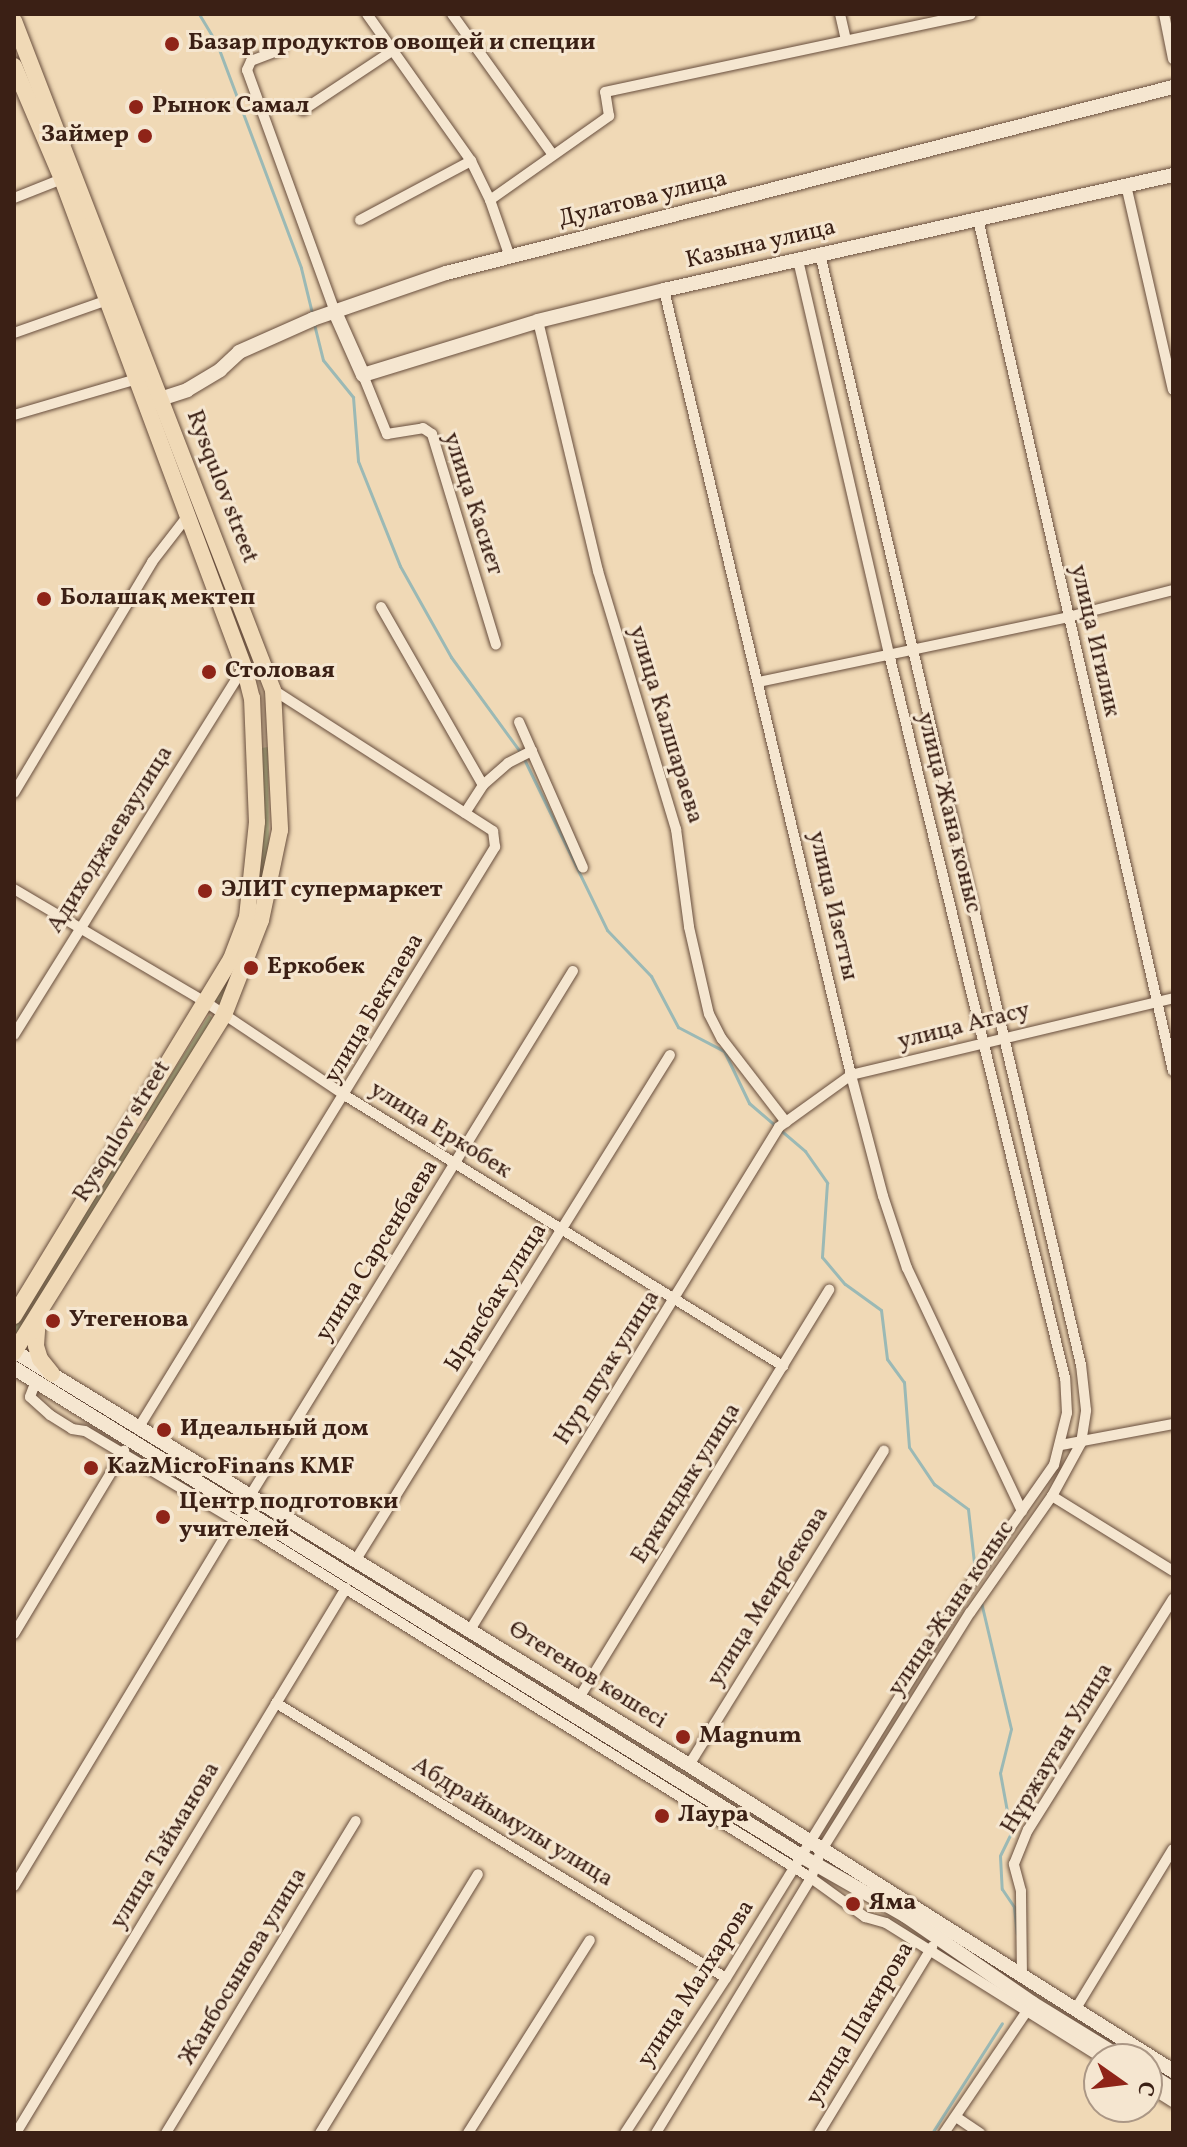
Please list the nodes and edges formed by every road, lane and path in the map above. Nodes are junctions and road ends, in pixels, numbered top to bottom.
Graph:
1 (367, 14) edge
2 (469, 14) edge
3 (840, 14) edge
4 (971, 14) edge
5 (1164, 14) edge
6 (456, 18) edge
7 (14, 21) edge
8 (846, 40) junction
9 (282, 49) dead end
10 (392, 51) junction
11 (1173, 59) edge
12 (14, 66) edge
13 (1173, 87) edge
14 (303, 110) dead end
15 (553, 155) junction
16 (471, 161) junction
17 (1173, 175) edge
18 (62, 179) junction
19 (1126, 185) junction
20 (14, 198) edge
21 (490, 200) junction
22 (978, 219) junction
23 (360, 220) dead end
24 (820, 254) junction
25 (510, 257) junction
26 (798, 259) junction
27 (664, 290) junction
28 (105, 301) junction
29 (335, 312) junction
30 (538, 321) junction
31 (14, 333) edge
32 (363, 375) junction
33 (134, 380) junction
34 (1173, 390) edge
35 (161, 398) junction
36 (143, 404) junction
37 (14, 415) edge
38 (186, 518) junction
39 (1173, 590) edge
40 (381, 607) dead end
41 (1068, 617) junction
42 (496, 645) dead end
43 (911, 650) junction
44 (889, 654) junction
45 (244, 667) junction
46 (758, 682) junction
47 (273, 690) junction
48 (519, 722) dead end
49 (275, 738) junction
50 (254, 739) junction
51 (532, 751) junction
52 (483, 785) junction
53 (14, 793) edge
54 (465, 813) junction
55 (583, 868) dead end
56 (14, 889) edge
57 (79, 926) junction
58 (573, 971) dead end
59 (1173, 998) edge
60 (1157, 1001) junction
61 (207, 1003) junction
62 (224, 1015) junction
63 (14, 1034) edge
64 (1005, 1037) junction
65 (983, 1043) junction
66 (670, 1055) dead end
67 (1173, 1071) edge
68 (851, 1075) junction
69 (346, 1096) junction
70 (135, 1120) junction
71 (782, 1125) junction
72 (152, 1130) junction
73 (456, 1164) junction
74 (563, 1230) junction
75 (829, 1290) dead end
76 (674, 1298) junction
77 (39, 1313) junction
78 (14, 1316) edge
79 (14, 1352) edge
80 (1081, 1365) junction
81 (783, 1366) junction
82 (14, 1368) edge
83 (52, 1374) junction
84 (1064, 1374) junction
85 (36, 1381) junction
86 (1173, 1424) edge
87 (134, 1433) junction
88 (1081, 1443) junction
89 (1061, 1445) junction
90 (884, 1450) dead end
91 (123, 1454) junction
92 (250, 1495) junction
93 (1052, 1496) junction
94 (1022, 1511) junction
95 (237, 1516) junction
96 (355, 1561) junction
97 (1173, 1571) edge
98 (376, 1573) junction
99 (347, 1585) junction
100 (367, 1589) junction
101 (1173, 1599) edge
102 (470, 1630) junction
103 (14, 1634) edge
104 (579, 1698) junction
105 (276, 1703) junction
106 (689, 1765) junction
107 (356, 1821) dead end
108 (1173, 1849) edge
109 (801, 1856) junction
110 (817, 1865) junction
111 (478, 1874) dead end
112 (14, 1886) edge
113 (590, 1940) dead end
114 (934, 1943) junction
115 (1022, 1977) junction
116 (726, 1978) junction
117 (1030, 2007) junction
118 (1075, 2010) junction
119 (1104, 2043) edge
120 (1115, 2043) edge
121 (1083, 2044) edge
122 (956, 2117) junction
123 (16, 2133) edge
124 (166, 2133) edge
125 (320, 2133) edge
126 (468, 2133) edge
127 (625, 2133) edge
128 (656, 2133) edge
129 (819, 2133) edge
130 (944, 2133) edge
131 (980, 2133) edge

1 - 10 street
2 - 6 street
3 - 8 street
4 - 8 street
5 - 11 street
6 - 15 street
7 - 35 main road, Rysqulov street
8 - 15 street
9 - 29 street
10 - 14 street
10 - 16 street
12 - 18 main road, Rysqulov street
13 - 25 main road, Дулатова улица
15 - 21 street
16 - 21 street
16 - 23 street
17 - 19 main road, Казына улица
18 - 20 street
18 - 28 main road, Rysqulov street
19 - 22 main road, Казына улица
19 - 34 street
21 - 25 street
22 - 24 main road, Казына улица
22 - 41 street, улица Игилик
24 - 26 main road, Казына улица
24 - 43 street, улица Жана коныс
25 - 29 main road, Дулатова улица
26 - 27 main road, Казына улица
26 - 44 street, улица Жана коныс
27 - 30 main road, Казына улица
27 - 46 street, улица Изетты
28 - 31 street
28 - 33 main road, Rysqulov street
29 - 32 main road
29 - 35 main road, Дулатова улица
30 - 32 main road, Казына улица
30 - 71 street, улица Калшараева
32 - 42 street, улица Касиет
33 - 36 main road, Rysqulov street
33 - 37 street
35 - 36 main road, Дулатова улица
35 - 47 main road, Rysqulov street
36 - 38 main road, Rysqulov street
38 - 45 main road, Rysqulov street
38 - 53 street
39 - 41 street
40 - 52 street
41 - 43 street
41 - 60 street, улица Игилик
43 - 44 street
43 - 64 street, улица Жана коныс
44 - 46 street
44 - 65 street, улица Жана коныс
45 - 50 main road, Rysqulov street
45 - 57 street, Адиходжаеваулица
46 - 68 street, улица Изетты
47 - 49 main road, Rysqulov street
47 - 54 street, улица Бектаева
48 - 51 street
49 - 50 main road
49 - 62 main road, Rysqulov street
50 - 61 main road, Rysqulov street
51 - 52 street
51 - 55 street
52 - 54 street
54 - 69 street, улица Бектаева
56 - 57 street, улица Еркобек
57 - 61 street, улица Еркобек
57 - 63 street, Адиходжаеваулица
58 - 73 street, улица Сарсенбаева
59 - 60 street, улица Атасу
60 - 64 street, улица Атасу
60 - 67 street, улица Игилик
61 - 62 street, улица Еркобек
61 - 70 main road, Rysqulov street
62 - 69 street, улица Еркобек
62 - 72 main road, Rysqulov street
64 - 65 street, улица Атасу
64 - 80 street, улица Жана коныс
65 - 68 street, улица Атасу
65 - 84 street, улица Жана коныс
66 - 74 street, Ырысбак улица
68 - 71 street, улица Атасу
68 - 94 street, улица Изетты
69 - 73 street, улица Еркобек
69 - 87 street, улица Бектаева
70 - 72 main road
70 - 78 main road, Rysqulov street
71 - 76 street, Нур шуак улица
72 - 77 main road, Rysqulov street
73 - 74 street, улица Еркобек
73 - 92 street, улица Сарсенбаева
74 - 76 street, улица Еркобек
74 - 96 street, Ырысбак улица
75 - 81 street, Еркиндык улица
76 - 81 street, улица Еркобек
76 - 102 street, Нур шуак улица
77 - 79 main road, Rysqulov street
77 - 83 main road
79 - 83 main road, Өтегенов көшесі
80 - 84 street
80 - 88 street, улица Жана коныс
81 - 104 street, Еркиндык улица
82 - 85 main road, Өтегенов көшесі
83 - 87 main road, Өтегенов көшесі
84 - 89 street, улица Жана коныс
85 - 87 main road, Өтегенов көшесі
85 - 91 street
86 - 88 street
87 - 91 street, улица Бектаева
87 - 92 main road, Өтегенов көшесі
87 - 95 main road, Өтегенов көшесі
88 - 89 street
88 - 93 street, улица Жана коныс
89 - 94 street, улица Жана коныс
90 - 106 street, улица Меирбекова
91 - 95 street
91 - 103 street, улица Бектаева
92 - 95 street, улица Сарсенбаева
92 - 96 main road, Өтегенов көшесі
93 - 97 street
93 - 110 street, улица Жана коныс
94 - 109 street, улица Жана коныс
95 - 99 main road, Өтегенов көшесі
95 - 112 street, улица Сарсенбаева
96 - 98 main road, Өтегенов көшесі
98 - 100 street
98 - 102 main road, Өтегенов көшесі
99 - 100 main road, Өтегенов көшесі
99 - 105 street, улица Тайманова
99 - 109 street
100 - 109 main road, Өтегенов көшесі
101 - 115 street, Нұржауған Улица
102 - 104 main road, Өтегенов көшесі
104 - 106 main road, Өтегенов көшесі
105 - 116 street, Абдрайымулы улица
105 - 123 street, улица Тайманова
106 - 109 main road, Өтегенов көшесі
107 - 124 street, Жанбосынова улица
108 - 118 street
109 - 110 main road, Өтегенов көшесі
109 - 116 street, улица Малхарова
110 - 114 main road, Өтегенов көшесі
110 - 114 street
110 - 115 main road, Өтегенов көшесі
110 - 128 street, улица Малхарова
111 - 125 street
113 - 126 street
114 - 117 main road, Өтегенов көшесі
114 - 129 street, улица Шакирова
115 - 118 main road, Өтегенов көшесі
116 - 127 street, улица Малхарова
117 - 119 main road, Өтегенов көшесі
117 - 121 street
117 - 122 street
118 - 120 main road, Өтегенов көшесі
122 - 130 street
122 - 131 street

